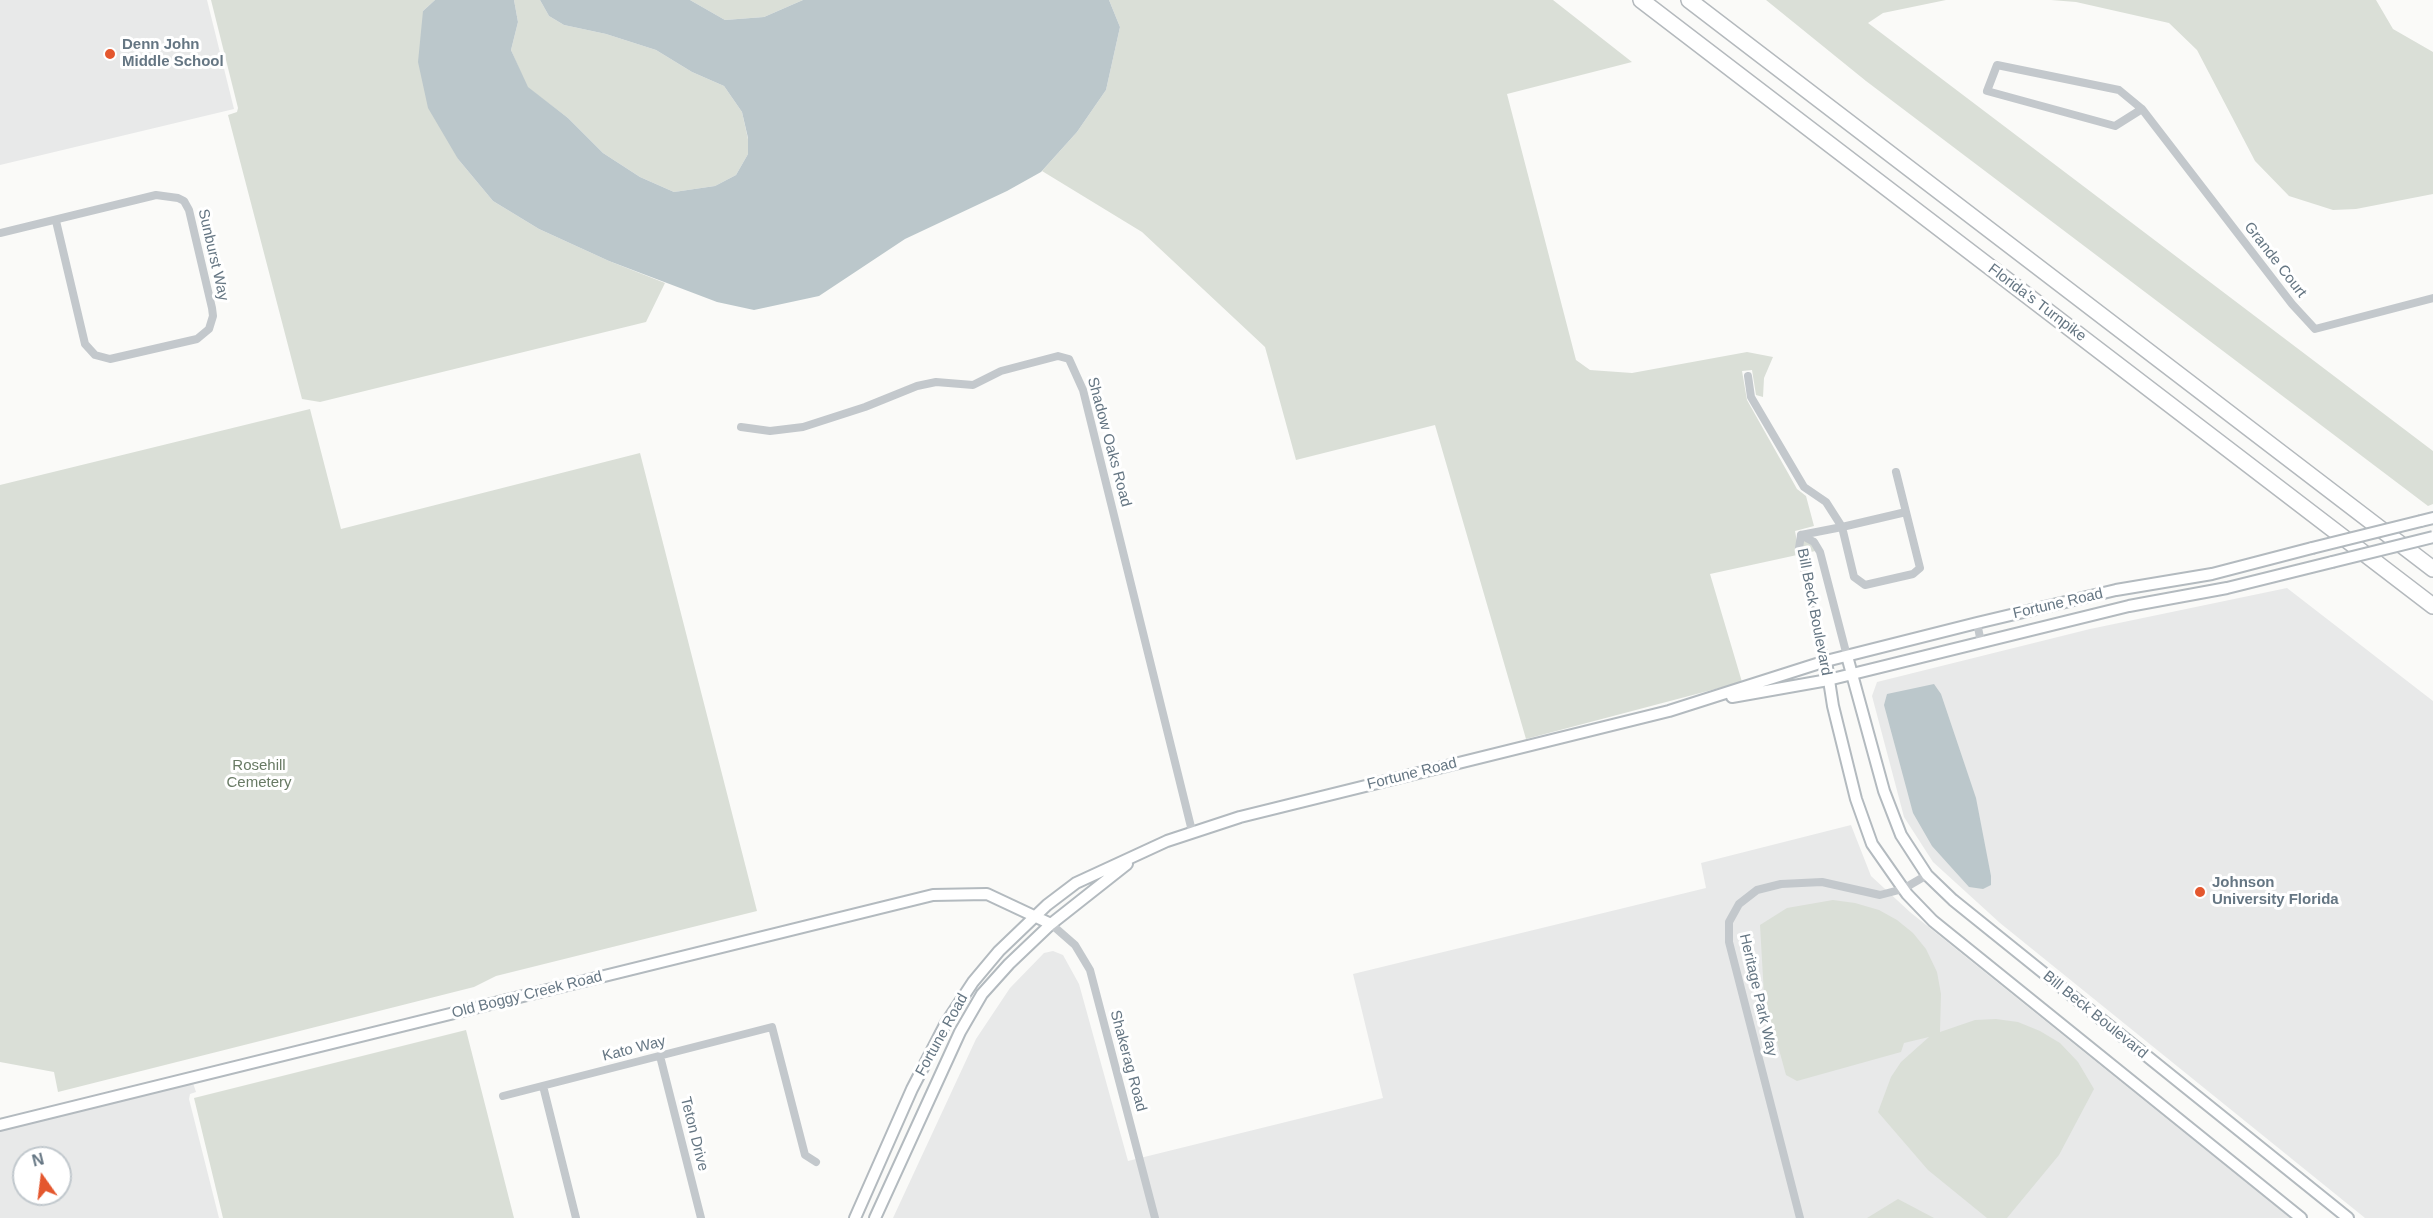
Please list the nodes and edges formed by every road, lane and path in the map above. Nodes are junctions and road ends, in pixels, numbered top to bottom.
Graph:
1 (1641, 0) edge
2 (1689, 0) edge
3 (2142, 109) junction
4 (56, 221) junction
5 (0, 233) edge
6 (2433, 298) edge
7 (1748, 376) dead end
8 (741, 427) dead end
9 (1896, 472) dead end
10 (1906, 512) junction
11 (2433, 518) edge
12 (1842, 527) junction
13 (1801, 536) junction
14 (2433, 537) edge
15 (2433, 569) edge
16 (2433, 606) edge
17 (1977, 623) junction
18 (1981, 642) junction
19 (1847, 656) junction
20 (1826, 661) junction
21 (1854, 674) junction
22 (1828, 680) junction
23 (1688, 706) junction
24 (1192, 831) junction
25 (1139, 854) junction
26 (1927, 875) junction
27 (1903, 889) junction
28 (1035, 916) junction
29 (1052, 924) junction
30 (660, 1056) junction
31 (543, 1086) junction
32 (503, 1096) dead end
33 (0, 1125) edge
34 (816, 1162) dead end
35 (576, 1218) edge
36 (701, 1218) edge
37 (855, 1218) edge
38 (875, 1218) edge
39 (1155, 1218) edge
40 (1800, 1218) edge
41 (2301, 1218) edge
42 (2348, 1218) edge

1 - 16 highway, Florida's Turnpike
2 - 15 highway, Florida's Turnpike
3 - 3 street, Grande Court
3 - 6 street, Grande Court
4 - 4 street, Sunburst Way
4 - 5 street, Sunburst Way
7 - 12 street
8 - 24 street, Shadow Oaks Road
9 - 10 street
10 - 12 street
10 - 12 street
11 - 17 main road, Fortune Road, bridge
12 - 13 street
13 - 19 street, Bill Beck Boulevard
13 - 20 street, Bill Beck Boulevard
14 - 18 main road, Fortune Road, bridge
17 - 18 street
17 - 19 main road, Fortune Road
18 - 21 main road, Fortune Road
19 - 20 main road, Fortune Road
19 - 21 main road, Bill Beck Boulevard
20 - 22 main road, Bill Beck Boulevard
20 - 23 main road, Fortune Road
21 - 22 main road, Fortune Road
21 - 26 main road, Bill Beck Boulevard
22 - 23 main road, Fortune Road
22 - 27 main road, Bill Beck Boulevard
23 - 24 main road, Fortune Road
24 - 25 main road, Fortune Road
25 - 28 main road, Fortune Road
25 - 29 main road, Fortune Road
26 - 27 street, Heritage Park Way
26 - 42 main road, Bill Beck Boulevard
27 - 40 street, Heritage Park Way
27 - 41 main road, Bill Beck Boulevard
28 - 29 main road, Old Boggy Creek Road
28 - 33 main road, Old Boggy Creek Road
28 - 37 main road, Fortune Road
29 - 38 main road, Fortune Road
29 - 39 street, Shakerag Road
30 - 31 street, Kato Way
30 - 34 street, Kato Way
30 - 36 street, Teton Drive
31 - 32 street, Kato Way
31 - 35 street

